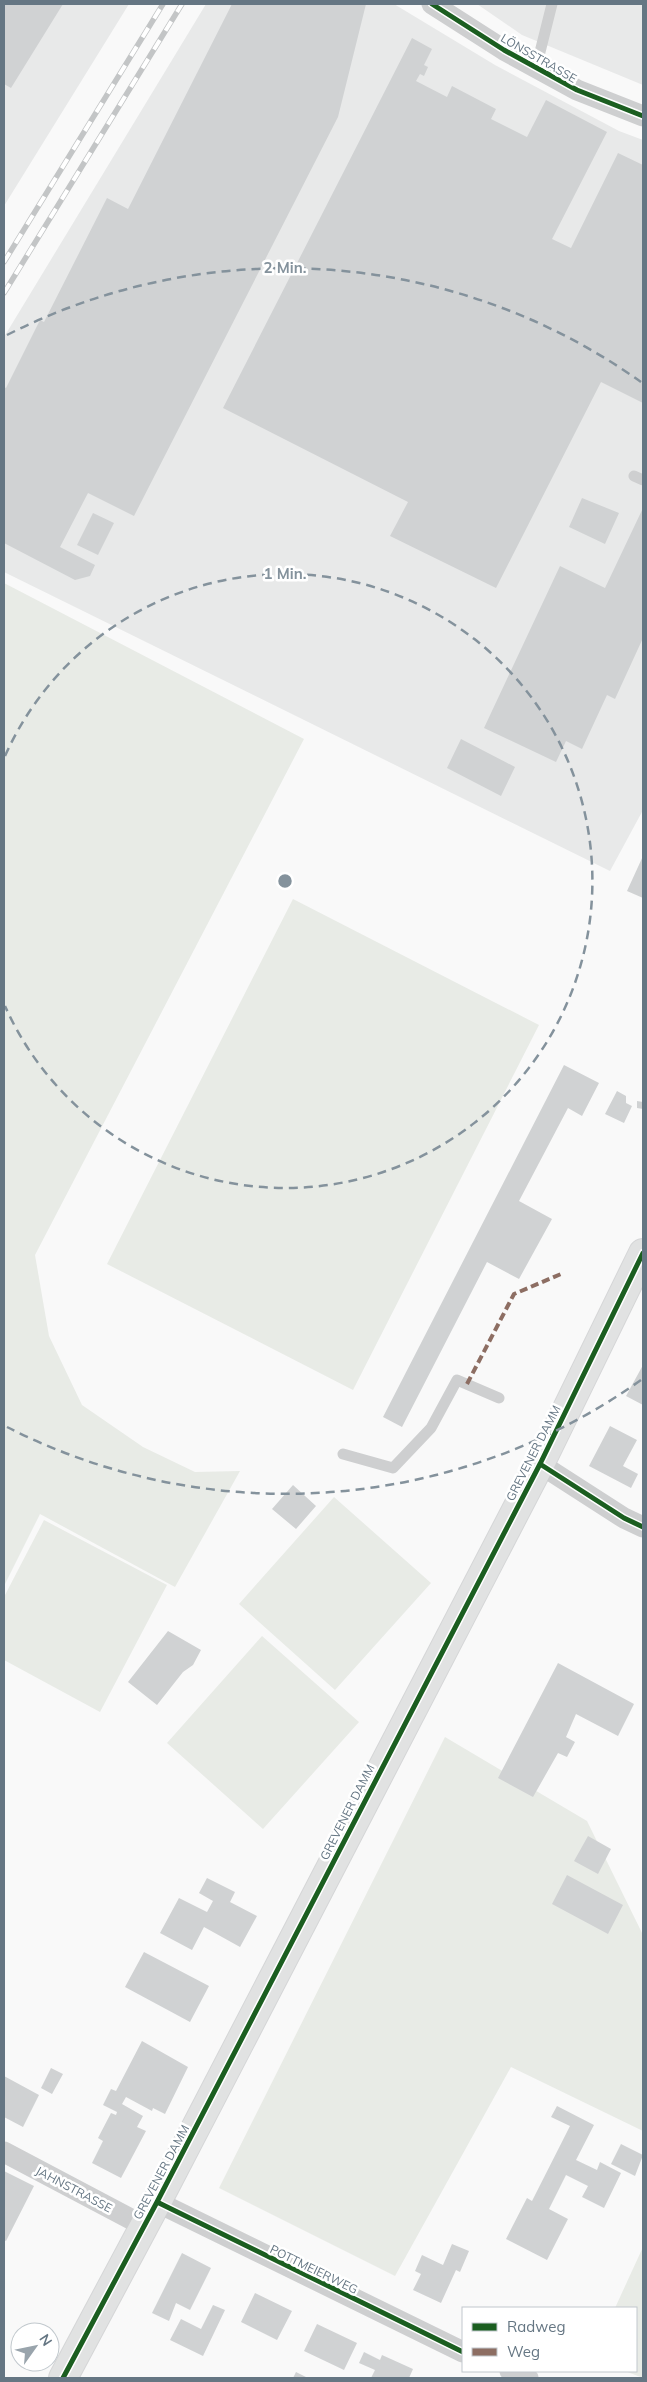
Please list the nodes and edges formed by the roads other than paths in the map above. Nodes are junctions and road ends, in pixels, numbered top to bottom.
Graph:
1 (432, 4) edge
2 (552, 4) edge
3 (536, 68) junction
4 (643, 116) edge
5 (643, 1253) edge
6 (499, 1398) dead end
7 (343, 1454) dead end
8 (540, 1464) junction
9 (643, 1527) edge
10 (4, 2152) edge
11 (157, 2202) junction
12 (144, 2226) junction
13 (462, 2352) edge
14 (513, 2372) edge
15 (63, 2378) edge
16 (528, 2378) edge

1 - 3 street, LÖNSSTRASSE
2 - 3 lane
3 - 4 street, LÖNSSTRASSE
5 - 8 main road, GREVENER DAMM
6 - 7 lane
8 - 9 street
8 - 11 main road, GREVENER DAMM
10 - 12 street, JAHNSTRASSE
11 - 12 main road, GREVENER DAMM
11 - 13 street, POTTMEIERWEG
12 - 15 main road, GREVENER DAMM
14 - 16 street

